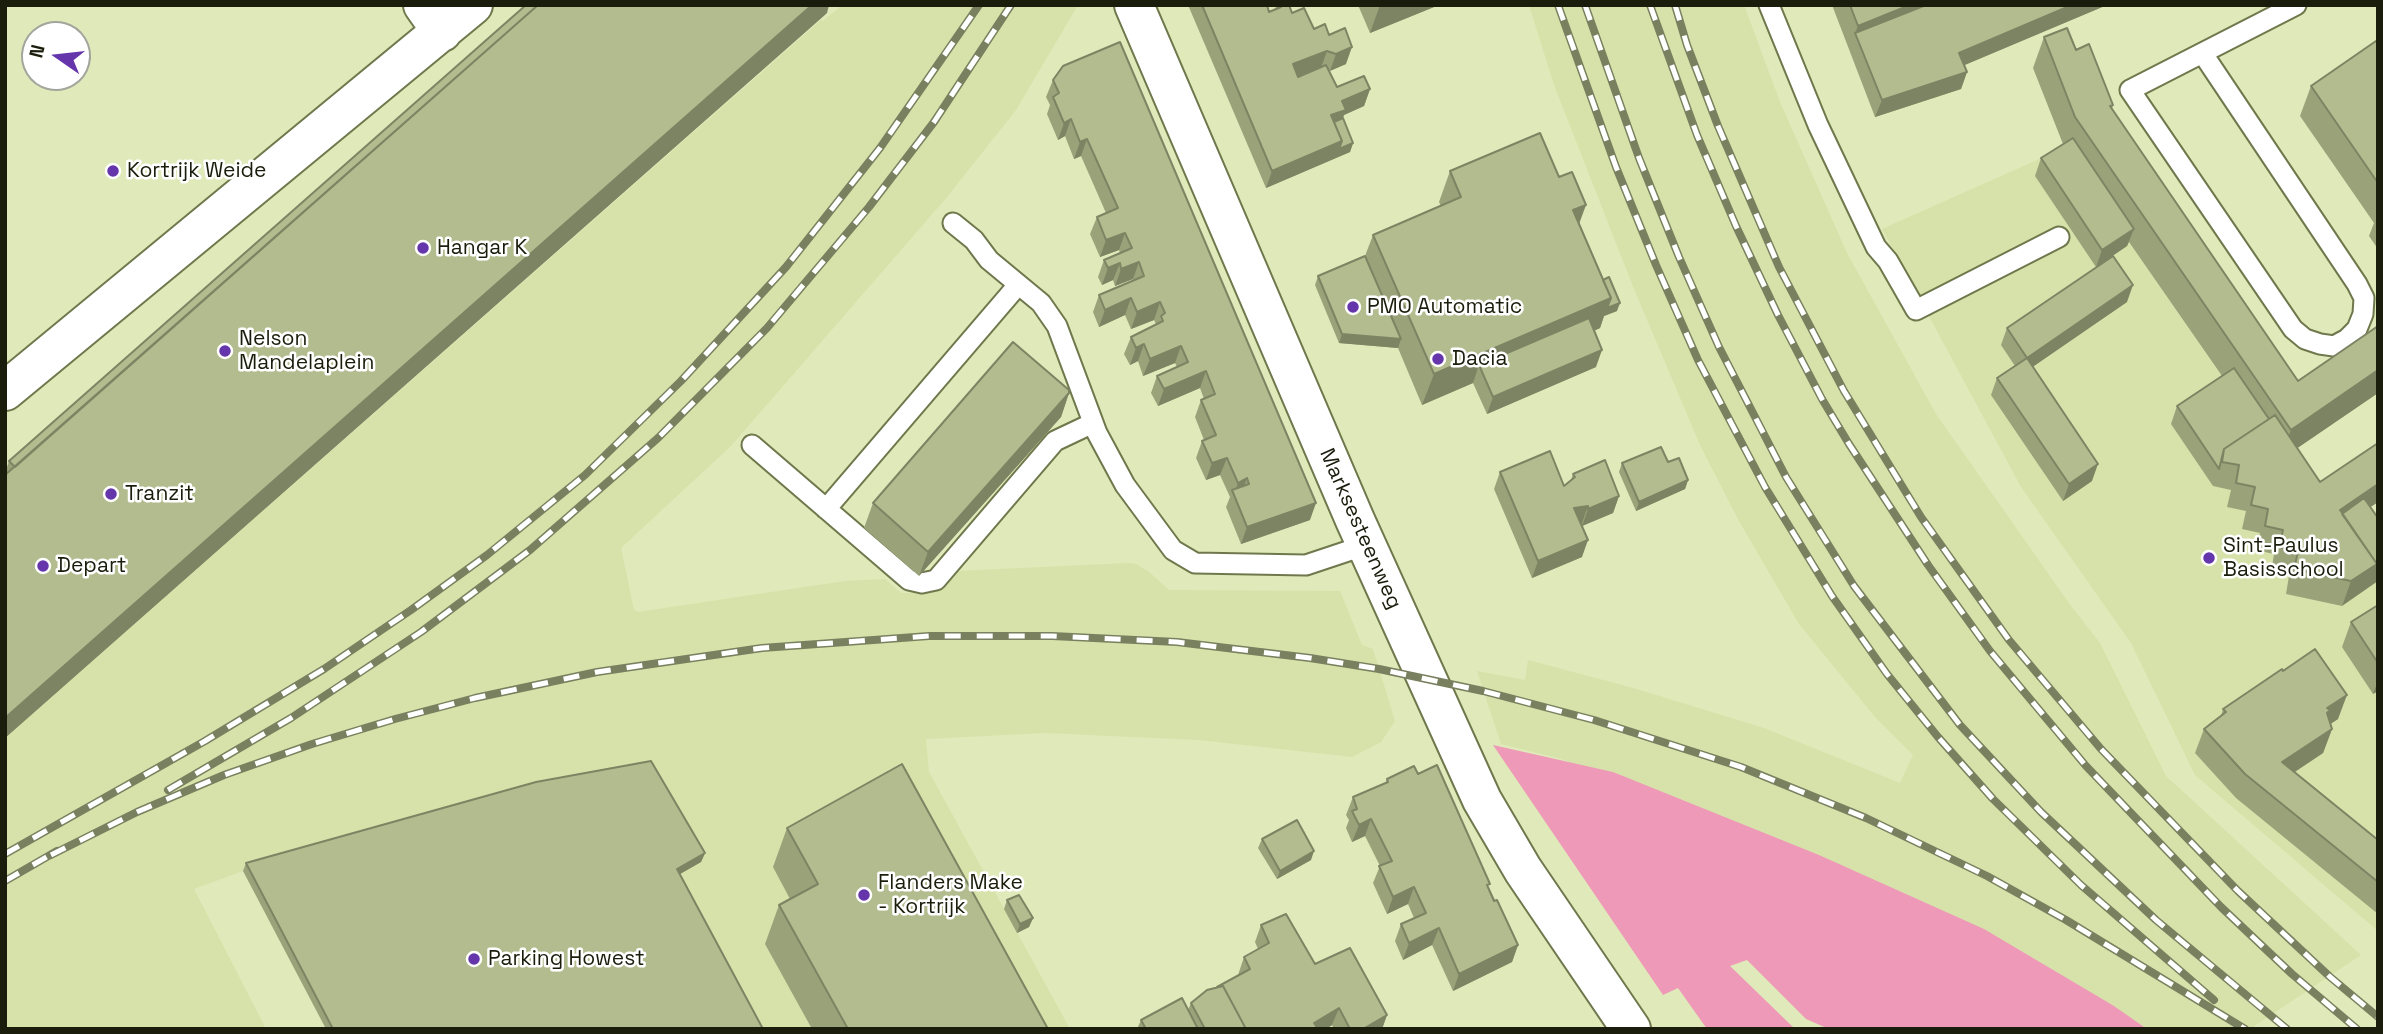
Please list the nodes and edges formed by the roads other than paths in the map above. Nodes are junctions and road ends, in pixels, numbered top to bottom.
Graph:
1 (473, 5) edge
2 (1133, 5) edge
3 (1769, 5) edge
4 (2296, 5) edge
5 (433, 18) edge
6 (2203, 54) junction
7 (953, 223) dead end
8 (2059, 237) dead end
9 (1018, 285) junction
10 (5, 391) edge
11 (1093, 424) junction
12 (752, 445) dead end
13 (826, 509) junction
14 (1366, 545) junction
15 (1631, 1029) edge

1 - 5 street
2 - 14 street, Marksesteenweg
3 - 8 lane
4 - 6 lane
5 - 10 street
6 - 6 lane
7 - 9 lane
9 - 11 lane
9 - 13 lane
11 - 13 lane
11 - 14 lane
12 - 13 lane
14 - 15 street, Marksesteenweg

